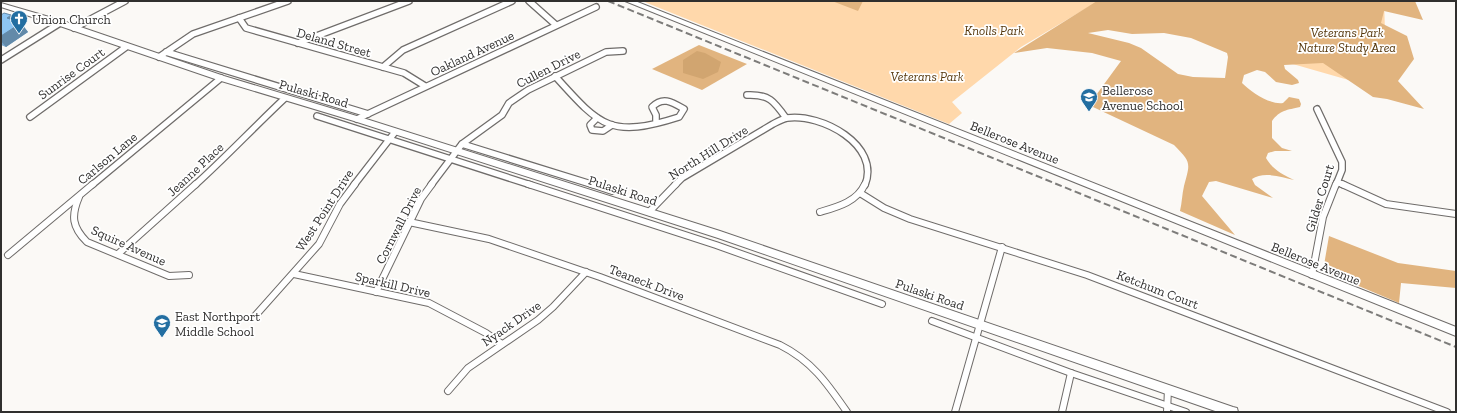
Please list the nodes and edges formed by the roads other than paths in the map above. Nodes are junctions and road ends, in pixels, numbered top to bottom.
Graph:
1 (124, 1) edge
2 (264, 1) edge
3 (288, 1) edge
4 (409, 1) edge
5 (512, 1) edge
6 (529, 1) edge
7 (629, 1) edge
8 (1, 5) edge
9 (596, 7) dead end
10 (267, 8) junction
11 (239, 18) junction
12 (60, 23) junction
13 (556, 25) junction
14 (74, 28) junction
15 (298, 43) junction
16 (126, 47) junction
17 (623, 50) dead end
18 (162, 55) junction
19 (1, 60) edge
20 (383, 67) junction
21 (555, 76) junction
22 (221, 78) junction
23 (425, 86) junction
24 (747, 95) dead end
25 (284, 98) junction
26 (1317, 109) dead end
27 (368, 114) junction
28 (317, 116) dead end
29 (30, 117) dead end
30 (597, 118) junction
31 (786, 118) junction
32 (357, 119) junction
33 (656, 123) junction
34 (612, 125) junction
35 (392, 136) junction
36 (459, 147) junction
37 (450, 159) junction
38 (1337, 182) junction
39 (612, 191) dead end
40 (860, 194) junction
41 (80, 196) junction
42 (649, 212) junction
43 (820, 212) dead end
44 (1456, 214) edge
45 (409, 222) junction
46 (720, 235) junction
47 (716, 245) junction
48 (1002, 247) junction
49 (118, 254) junction
50 (8, 255) dead end
51 (586, 272) junction
52 (294, 274) junction
53 (189, 275) dead end
54 (1312, 275) junction
55 (848, 279) junction
56 (843, 290) junction
57 (376, 292) junction
58 (882, 304) dead end
59 (254, 317) dead end
60 (932, 321) dead end
61 (980, 325) junction
62 (1456, 332) edge
63 (976, 338) junction
64 (502, 344) junction
65 (1071, 373) junction
66 (1168, 389) junction
67 (448, 391) dead end
68 (1167, 408) edge
69 (847, 412) edge
70 (955, 412) edge
71 (1062, 412) edge
72 (1186, 412) edge
73 (1233, 412) edge
74 (1447, 412) edge

1 - 14 street
2 - 10 street
3 - 10 street
4 - 15 street
5 - 20 street
6 - 13 street
7 - 54 main road, Bellerose Avenue
8 - 12 main road, Pulaski Road
9 - 13 street, Oakland Avenue
10 - 11 street
11 - 15 street, Deland Street
11 - 18 street
12 - 14 main road, Pulaski Road
12 - 19 street
13 - 23 street, Oakland Avenue
14 - 16 main road, Pulaski Road
15 - 20 street, Deland Street
16 - 18 main road, Pulaski Road
16 - 29 street, Sunrise Court
17 - 21 street, Cullen Drive
18 - 22 main road, Pulaski Road
18 - 27 street
20 - 23 street, Deland Street
21 - 30 street
21 - 36 street, Cullen Drive
22 - 25 main road, Pulaski Road
22 - 41 street, Carlson Lane
23 - 27 street, Oakland Avenue
24 - 31 street
25 - 32 main road, Pulaski Road
25 - 49 street, Jeanne Place
26 - 38 street, Gilder Court
27 - 32 street, Oakland Avenue
28 - 35 street
30 - 34 street
30 - 34 street
31 - 40 street
31 - 42 street, North Hill Drive
32 - 35 main road, Pulaski Road
33 - 33 street
33 - 34 street
35 - 36 main road, Pulaski Road
35 - 37 street
35 - 52 street, West Point Drive
36 - 37 street, Cornwall Drive
36 - 39 street
36 - 42 main road, Pulaski Road
37 - 45 street, Cornwall Drive
37 - 47 street
38 - 44 street
38 - 54 street, Gilder Court
40 - 43 street
40 - 48 street, Ketchum Court
41 - 49 street, Squire Avenue
41 - 50 street, Carlson Lane
42 - 46 main road, Pulaski Road
45 - 51 street, Teaneck Drive
45 - 57 street, Cornwall Drive
46 - 47 street
46 - 55 main road, Pulaski Road
47 - 56 street
48 - 61 street
48 - 74 street, Ketchum Court
49 - 53 street, Squire Avenue
51 - 64 street, Nyack Drive
51 - 69 street, Teaneck Drive
52 - 57 street, Sparkill Drive
52 - 59 street, West Point Drive
54 - 62 main road, Bellerose Avenue
55 - 56 street
55 - 61 main road, Pulaski Road
56 - 58 street
57 - 64 street, Sparkill Drive
60 - 63 street
61 - 63 street
61 - 66 main road, Pulaski Road
63 - 65 street
63 - 70 street
64 - 67 street, Nyack Drive
65 - 68 street
65 - 71 street
66 - 68 street
66 - 73 main road, Pulaski Road
68 - 72 street

